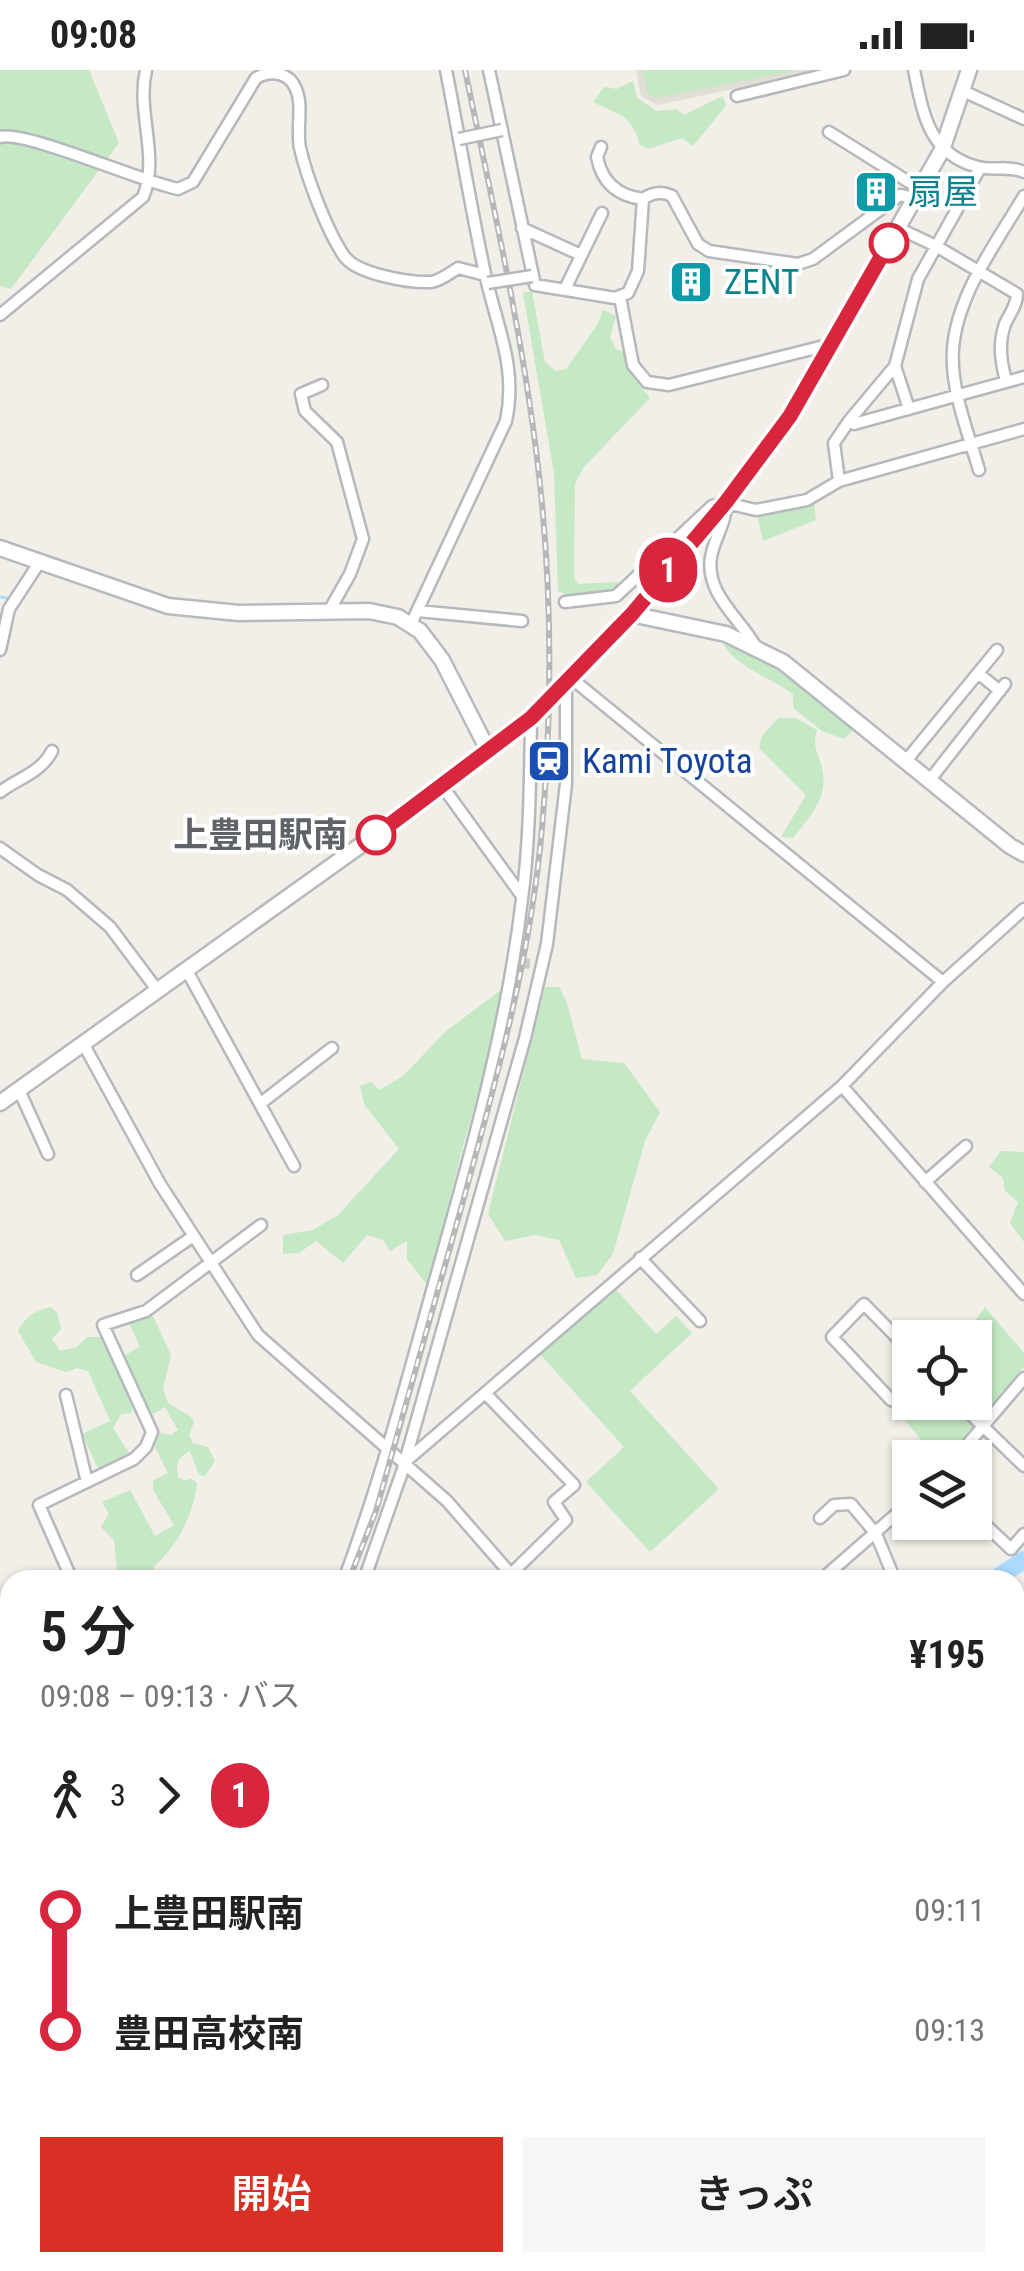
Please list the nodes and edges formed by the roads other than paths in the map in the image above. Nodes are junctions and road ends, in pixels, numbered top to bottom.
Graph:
1 (146, 70) edge
2 (446, 70) edge
3 (490, 70) edge
4 (844, 70) edge
5 (914, 70) edge
6 (968, 70) edge
7 (963, 91) junction
8 (736, 96) dead end
9 (1024, 120) edge
10 (502, 130) junction
11 (829, 132) dead end
12 (0, 137) edge
13 (460, 139) junction
14 (601, 147) dead end
15 (942, 150) junction
16 (980, 168) junction
17 (1024, 172) edge
18 (150, 180) junction
19 (917, 194) junction
20 (1024, 196) edge
21 (643, 199) junction
22 (602, 212) dead end
23 (522, 228) junction
24 (898, 228) junction
25 (936, 246) junction
26 (582, 255) junction
27 (980, 272) junction
28 (532, 276) junction
29 (486, 279) junction
30 (564, 289) junction
31 (620, 297) junction
32 (0, 315) edge
33 (832, 344) junction
34 (895, 366) junction
35 (1024, 377) edge
36 (1006, 381) junction
37 (322, 384) dead end
38 (958, 394) junction
39 (908, 409) junction
40 (849, 421) junction
41 (1024, 429) edge
42 (971, 445) junction
43 (979, 470) dead end
44 (839, 481) junction
45 (726, 502) junction
46 (0, 548) edge
47 (40, 563) junction
48 (565, 602) dead end
49 (330, 611) junction
50 (632, 614) junction
51 (414, 618) junction
52 (522, 621) dead end
53 (756, 647) junction
54 (0, 650) edge
55 (996, 650) dead end
56 (978, 673) junction
57 (566, 683) junction
58 (531, 718) junction
59 (52, 751) dead end
60 (489, 752) junction
61 (906, 762) junction
62 (928, 781) junction
63 (443, 786) junction
64 (0, 792) edge
65 (0, 848) edge
66 (1024, 854) edge
67 (523, 897) junction
68 (1024, 909) edge
69 (186, 969) junction
70 (943, 982) junction
71 (158, 991) junction
72 (84, 1044) junction
73 (332, 1048) dead end
74 (842, 1086) junction
75 (19, 1090) junction
76 (0, 1103) edge
77 (260, 1103) junction
78 (966, 1146) dead end
79 (48, 1154) dead end
80 (294, 1166) dead end
81 (926, 1182) junction
82 (262, 1224) dead end
83 (192, 1237) junction
84 (640, 1258) junction
85 (209, 1263) junction
86 (137, 1276) dead end
87 (1024, 1294) edge
88 (700, 1321) dead end
89 (892, 1333) edge
90 (1024, 1378) edge
91 (485, 1393) junction
92 (66, 1395) dead end
93 (892, 1400) edge
94 (975, 1420) edge
95 (982, 1428) junction
96 (972, 1440) edge
97 (385, 1449) junction
98 (404, 1462) junction
99 (1024, 1466) edge
100 (87, 1482) junction
101 (820, 1518) dead end
102 (892, 1519) edge
103 (992, 1532) edge
104 (876, 1534) junction
105 (1024, 1534) edge
106 (67, 1570) edge
107 (348, 1570) edge
108 (367, 1570) edge
109 (507, 1570) edge
110 (520, 1570) edge
111 (833, 1570) edge
112 (891, 1570) edge

1 - 18 street
2 - 13 street
3 - 10 street
4 - 8 street
5 - 15 street
6 - 7 street
7 - 9 street
7 - 15 street
10 - 13 street, bridge
10 - 23 street
11 - 19 street
12 - 18 street
13 - 29 street
14 - 21 street
15 - 16 street
15 - 19 street
16 - 17 street
16 - 25 street
18 - 29 street
18 - 32 street
19 - 21 street
19 - 24 street
20 - 27 street
21 - 31 street
22 - 26 street
23 - 26 street
23 - 28 street
24 - 25 street
24 - 33 street
25 - 27 street
25 - 34 street
26 - 30 street
27 - 36 street
27 - 38 street
28 - 29 street, bridge
28 - 30 street
29 - 51 street
30 - 31 street
31 - 33 street
33 - 45 street
34 - 39 street
34 - 40 street
35 - 36 street
36 - 38 street
37 - 49 street
38 - 39 street
38 - 42 street
39 - 40 street
40 - 44 street
41 - 42 street
42 - 43 street
42 - 44 street
44 - 45 street
45 - 48 street
45 - 50 street
45 - 53 street
46 - 47 street
47 - 49 street
47 - 54 street
49 - 51 street
50 - 53 street
50 - 57 street
51 - 52 street
51 - 60 street
53 - 61 street
55 - 56 street
56 - 61 street
56 - 62 street
57 - 58 street, bridge
57 - 70 street
57 - 98 street
58 - 60 street
58 - 67 street
59 - 64 street
60 - 63 street
61 - 62 street
62 - 66 street
63 - 67 street
63 - 69 street
65 - 71 street
67 - 97 street
68 - 70 street
69 - 71 street
69 - 77 street
70 - 74 street
71 - 72 street
72 - 75 street
72 - 83 street
73 - 77 street
74 - 81 street
74 - 84 street
75 - 76 street
75 - 79 street
77 - 80 street
78 - 81 street
81 - 87 street
82 - 85 street
83 - 85 street
83 - 86 street
84 - 88 street
84 - 91 street
85 - 97 street
85 - 100 street
89 - 93 street
90 - 95 street
91 - 98 street
91 - 110 street
92 - 100 street
94 - 95 street
95 - 96 street
95 - 99 street
97 - 98 street
97 - 107 street
98 - 108 street
98 - 109 street
100 - 106 street
101 - 104 street
102 - 104 street
103 - 105 street
104 - 111 street
104 - 112 street

